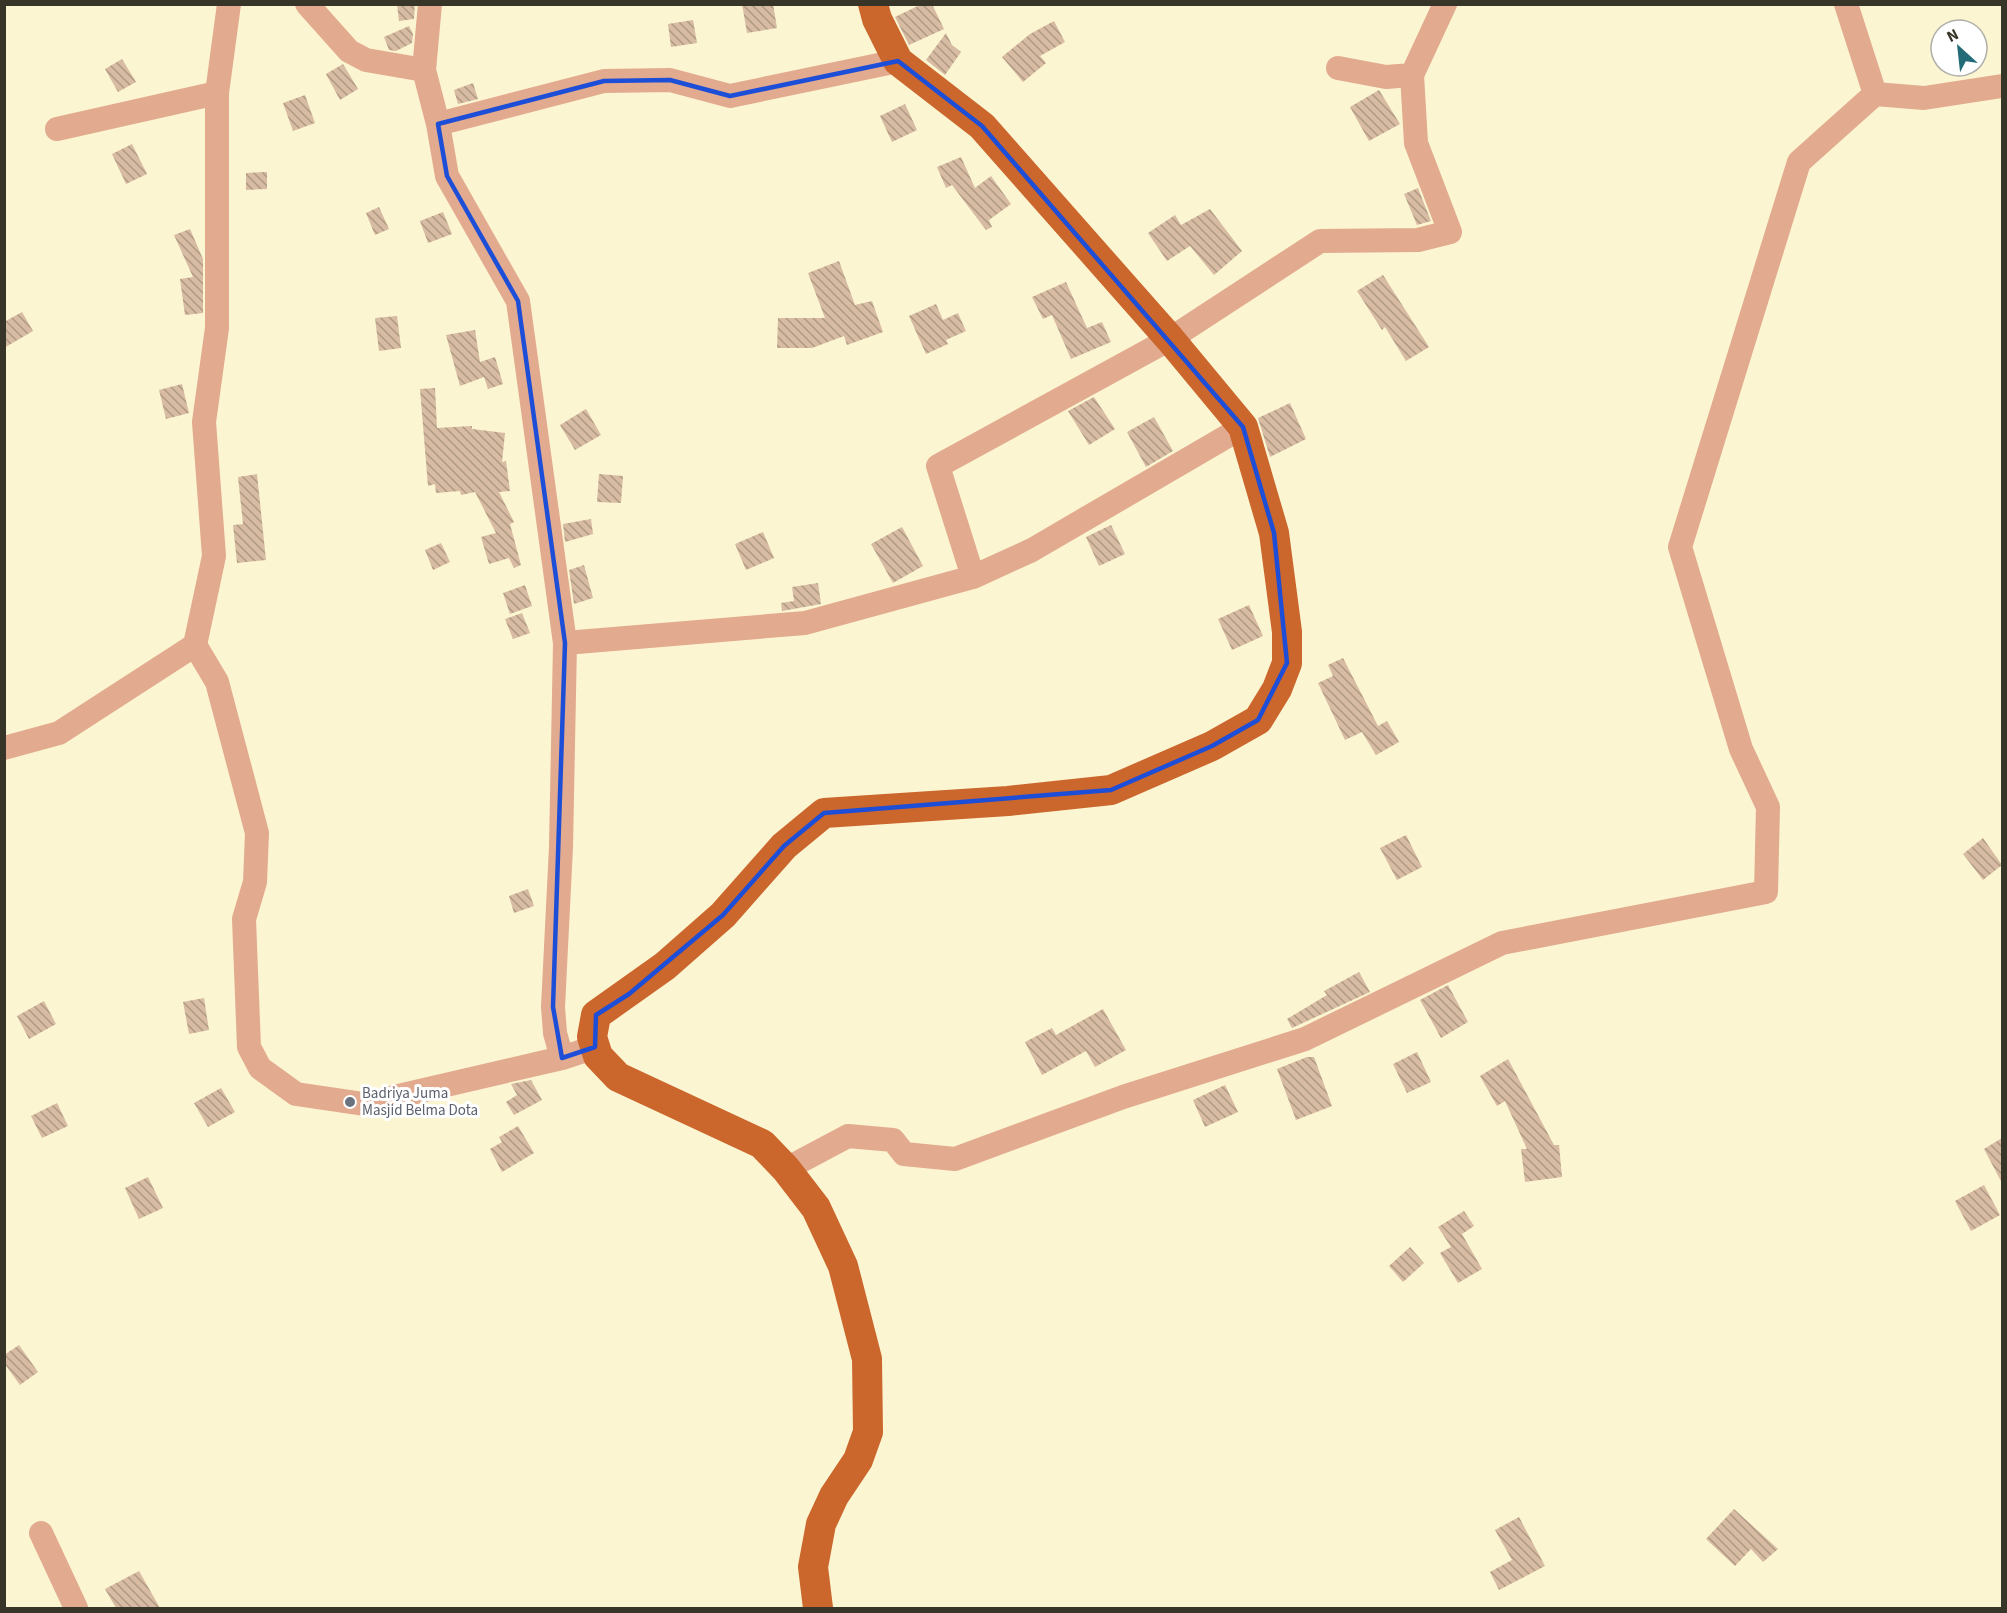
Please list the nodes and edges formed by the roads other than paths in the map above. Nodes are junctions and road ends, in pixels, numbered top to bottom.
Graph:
1 (229, 4) edge
2 (308, 4) edge
3 (430, 4) edge
4 (873, 4) edge
5 (1445, 4) edge
6 (1846, 4) edge
7 (898, 61) junction
8 (1338, 68) dead end
9 (424, 70) junction
10 (1412, 75) junction
11 (2002, 86) edge
12 (217, 93) junction
13 (1875, 94) junction
14 (438, 124) junction
15 (57, 129) dead end
16 (1170, 339) junction
17 (1243, 427) junction
18 (973, 577) junction
19 (565, 643) junction
20 (195, 645) junction
21 (4, 748) edge
22 (595, 1047) junction
23 (562, 1058) junction
24 (786, 1169) junction
25 (41, 1533) dead end
26 (76, 1608) edge
27 (818, 1608) edge

1 - 12 street
2 - 9 street
3 - 9 street
4 - 7 main road
5 - 10 street
6 - 13 street
7 - 14 street
7 - 16 main road
8 - 10 street
9 - 14 street
10 - 16 street
11 - 13 street
12 - 15 street
12 - 20 street
13 - 24 street
14 - 19 street
16 - 17 main road
16 - 18 street
17 - 18 street
17 - 22 main road
18 - 19 street
19 - 23 street
20 - 21 street
20 - 23 street
22 - 23 street
22 - 24 main road
24 - 27 main road
25 - 26 street

